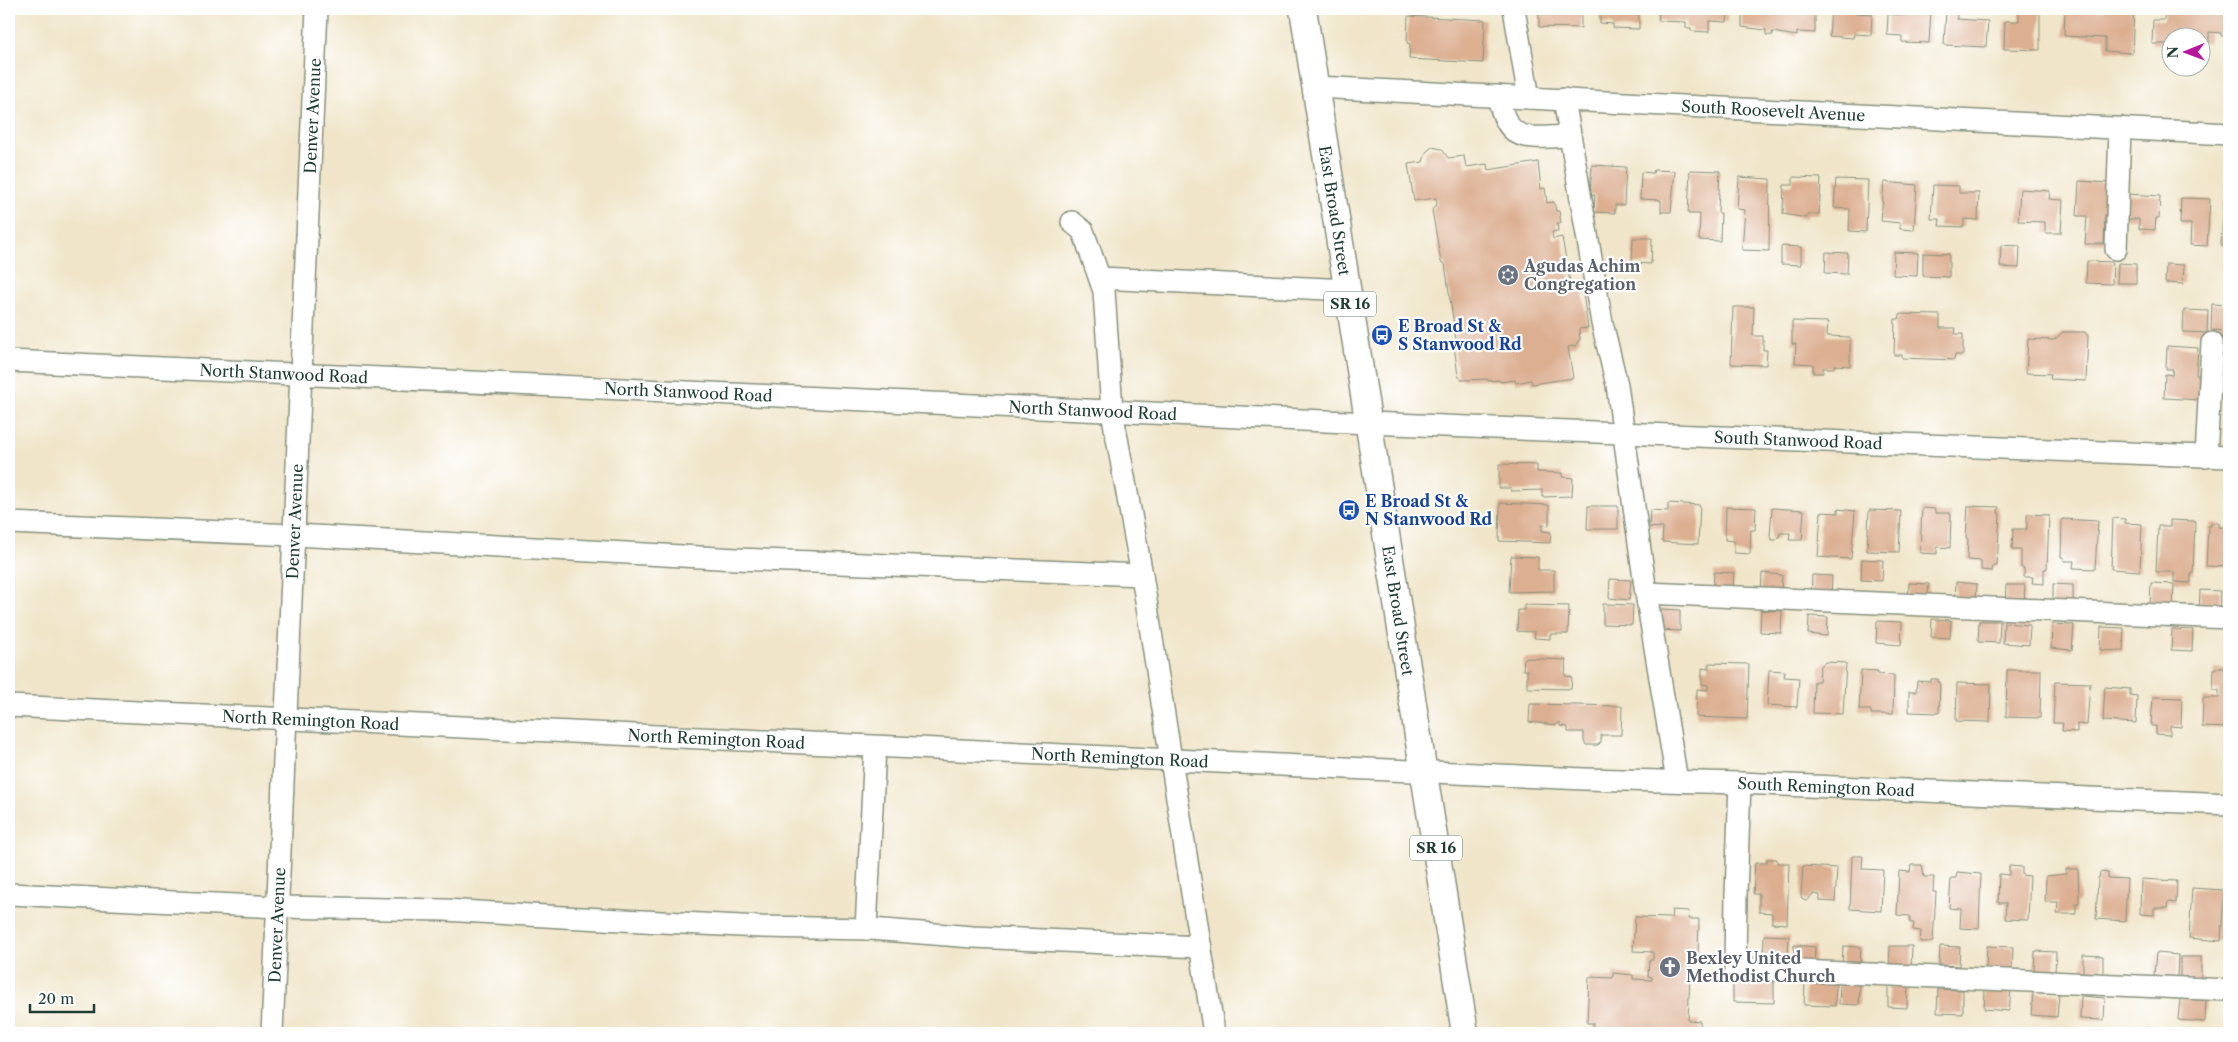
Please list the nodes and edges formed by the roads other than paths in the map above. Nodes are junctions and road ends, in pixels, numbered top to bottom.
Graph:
1 (317, 9) edge
2 (1303, 9) edge
3 (1514, 9) edge
4 (1316, 88) junction
5 (1498, 96) junction
6 (1529, 98) junction
7 (1564, 99) junction
8 (2120, 128) junction
9 (2229, 134) edge
10 (1570, 136) junction
11 (1072, 222) dead end
12 (2116, 249) dead end
13 (1100, 278) junction
14 (1348, 290) junction
15 (2212, 343) dead end
16 (9, 361) edge
17 (302, 374) junction
18 (1112, 411) junction
19 (1369, 423) junction
20 (1623, 432) junction
21 (2206, 456) junction
22 (2229, 458) edge
23 (9, 523) edge
24 (294, 535) junction
25 (1142, 574) junction
26 (1646, 593) junction
27 (2229, 618) edge
28 (9, 706) edge
29 (286, 719) junction
30 (875, 746) junction
31 (1171, 759) junction
32 (1424, 770) junction
33 (1678, 781) junction
34 (1740, 783) junction
35 (2229, 804) edge
36 (9, 894) edge
37 (278, 908) junction
38 (866, 929) junction
39 (1201, 947) junction
40 (2229, 990) edge
41 (272, 1033) edge
42 (1214, 1033) edge
43 (1466, 1033) edge

1 - 17 street, Denver Avenue
2 - 4 main road, East Broad Street / SR 16
3 - 6 street
4 - 5 street, South Roosevelt Avenue
4 - 14 main road, East Broad Street / SR 16
5 - 6 street, South Roosevelt Avenue
5 - 10 street
6 - 7 street, South Roosevelt Avenue
7 - 8 street, South Roosevelt Avenue
7 - 10 street
8 - 9 street, South Roosevelt Avenue
8 - 12 street
10 - 20 street
11 - 13 street
13 - 14 street
13 - 18 street
14 - 19 main road, East Broad Street / SR 16
15 - 21 street
16 - 17 street, North Stanwood Road
17 - 18 street, North Stanwood Road
17 - 24 street, Denver Avenue
18 - 19 street, North Stanwood Road
18 - 25 street
19 - 20 street, South Stanwood Road
19 - 32 main road, East Broad Street / SR 16
20 - 21 street, South Stanwood Road
20 - 26 street
21 - 22 street, South Stanwood Road
23 - 24 street
24 - 25 street
24 - 29 street, Denver Avenue
25 - 31 street
26 - 27 street
26 - 33 street
28 - 29 street, North Remington Road
29 - 30 street, North Remington Road
29 - 37 street, Denver Avenue
30 - 31 street, North Remington Road
30 - 38 street
31 - 32 street, North Remington Road
31 - 39 street
32 - 33 street, South Remington Road
32 - 43 main road, East Broad Street / SR 16
33 - 34 street, South Remington Road
34 - 35 street, South Remington Road
34 - 40 street
36 - 37 street
37 - 38 street
37 - 41 street, Denver Avenue
38 - 39 street
39 - 42 street

